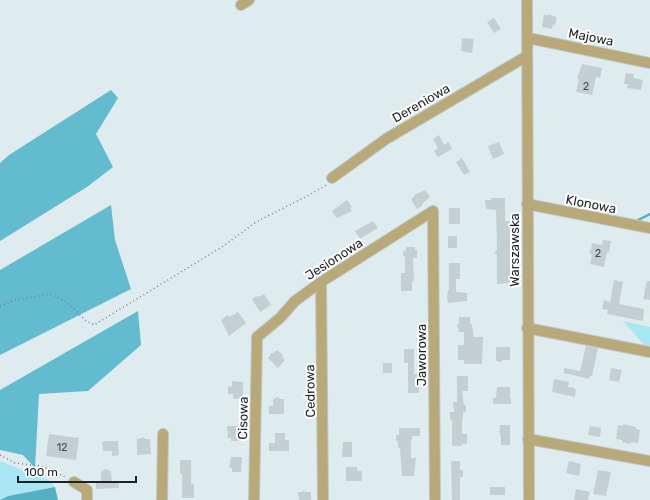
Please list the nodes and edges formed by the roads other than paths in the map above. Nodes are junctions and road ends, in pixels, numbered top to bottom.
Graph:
1 (527, 0) edge
2 (528, 38) junction
3 (527, 56) junction
4 (650, 62) edge
5 (332, 178) road end
6 (527, 204) junction
7 (433, 211) joint
8 (650, 228) edge
9 (321, 282) junction
10 (527, 328) junction
11 (257, 337) joint
12 (650, 352) edge
13 (163, 434) dead end
14 (528, 439) junction
15 (650, 461) edge
16 (74, 482) road end
17 (87, 500) edge
18 (162, 500) edge
19 (254, 500) edge
20 (323, 500) edge
21 (435, 500) edge
22 (529, 500) edge

1 - 2 street, Warszawska
2 - 3 street, Warszawska
2 - 4 street, Majowa
3 - 5 street, Dereniowa
3 - 6 street, Warszawska
6 - 8 street, Klonowa
6 - 10 street, Warszawska
7 - 9 street, Jesionowa
7 - 21 street, Jaworowa
9 - 11 street, Jesionowa
9 - 20 street, Cedrowa
10 - 12 street
10 - 14 street, Warszawska
11 - 19 street, Cisowa
13 - 18 street
14 - 15 street
14 - 22 street, Warszawska
16 - 17 street

